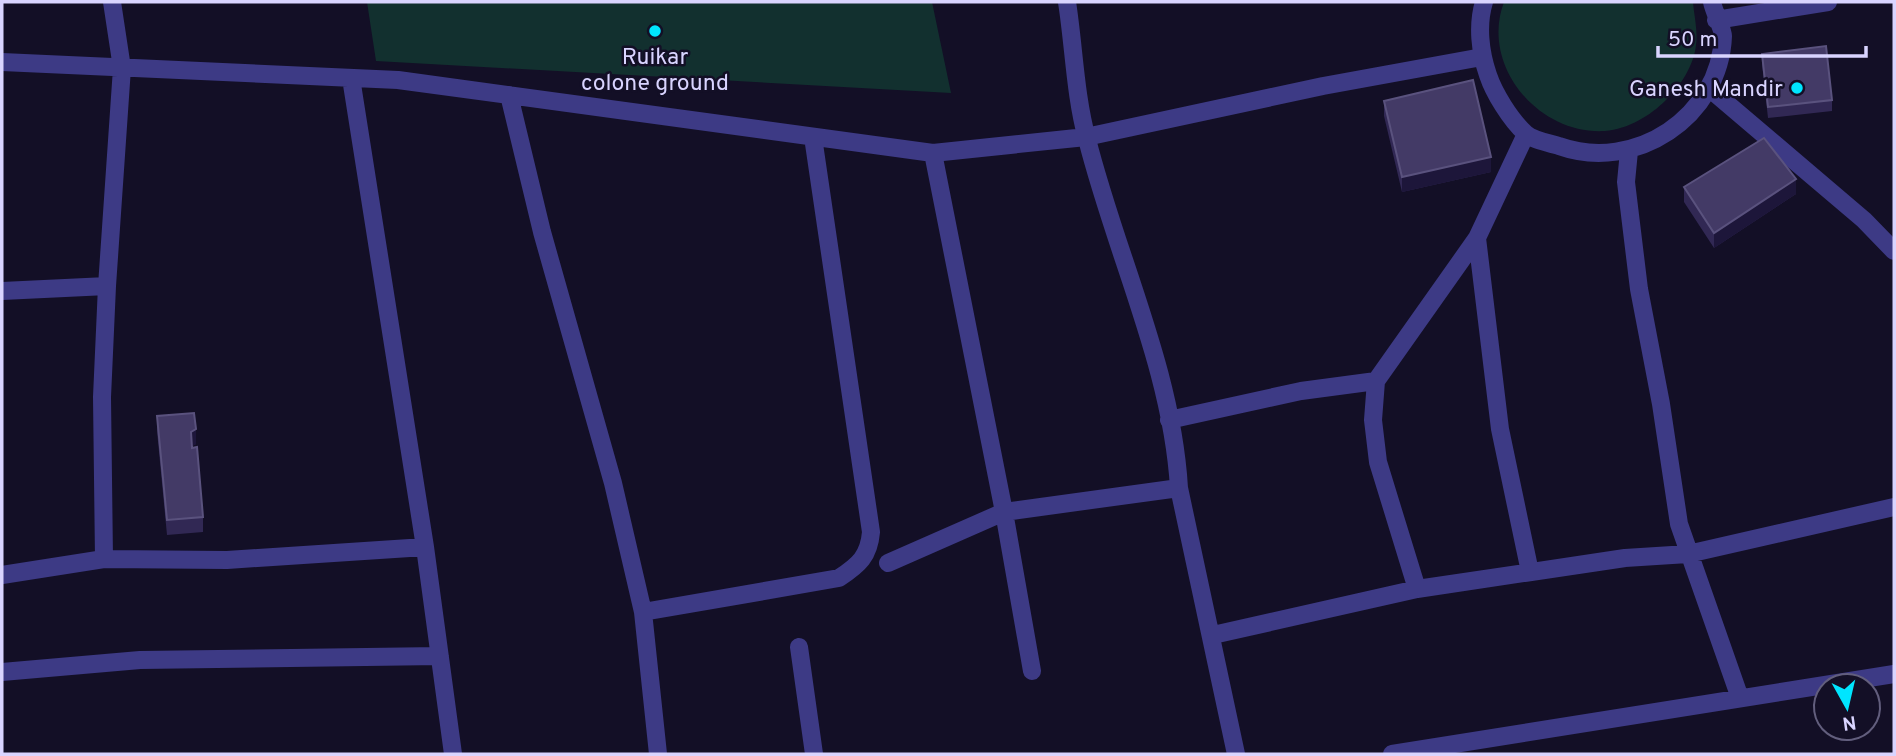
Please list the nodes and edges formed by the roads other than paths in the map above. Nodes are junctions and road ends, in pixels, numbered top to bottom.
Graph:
1 (112, 2) edge
2 (1067, 2) edge
3 (1484, 2) edge
4 (1828, 2) edge
5 (1714, 11) edge
6 (1482, 57) junction
7 (2, 62) edge
8 (122, 68) junction
9 (351, 78) junction
10 (1710, 89) junction
11 (509, 95) junction
12 (1526, 134) junction
13 (813, 137) junction
14 (1086, 137) junction
15 (1629, 150) junction
16 (933, 153) junction
17 (1477, 237) junction
18 (1894, 251) edge
19 (107, 286) junction
20 (2, 291) edge
21 (1376, 381) junction
22 (1169, 419) junction
23 (1179, 488) junction
24 (1894, 507) edge
25 (1004, 512) junction
26 (425, 547) junction
27 (1688, 554) junction
28 (104, 559) junction
29 (888, 563) dead end
30 (1530, 572) junction
31 (2, 575) edge
32 (1418, 589) junction
33 (643, 612) junction
34 (1213, 635) junction
35 (799, 648) dead end
36 (440, 656) junction
37 (1032, 671) dead end
38 (2, 672) edge
39 (1894, 674) edge
40 (1741, 698) junction
41 (453, 754) edge
42 (659, 754) edge
43 (814, 754) edge
44 (1236, 754) edge
45 (1392, 754) edge

1 - 8 street
2 - 14 street
3 - 6 street
4 - 5 street
5 - 10 street
6 - 12 street
6 - 14 street
7 - 8 street
8 - 9 street
8 - 19 street
9 - 11 street
9 - 26 street
10 - 15 street
10 - 18 street
11 - 13 street
11 - 33 street
12 - 15 street
12 - 17 street
13 - 16 street
13 - 33 street
14 - 16 street
14 - 22 street
15 - 27 street
16 - 25 street
17 - 21 street
17 - 30 street
19 - 20 street
19 - 28 street
21 - 22 street
21 - 32 street
22 - 23 street
23 - 25 street
23 - 34 street
24 - 27 street
25 - 29 street
25 - 37 street
26 - 28 street
26 - 36 street
27 - 30 street
27 - 40 street
28 - 31 street
30 - 32 street
32 - 34 street
33 - 42 street
34 - 44 street
35 - 43 street
36 - 38 street
36 - 41 street
39 - 40 street
40 - 45 street

